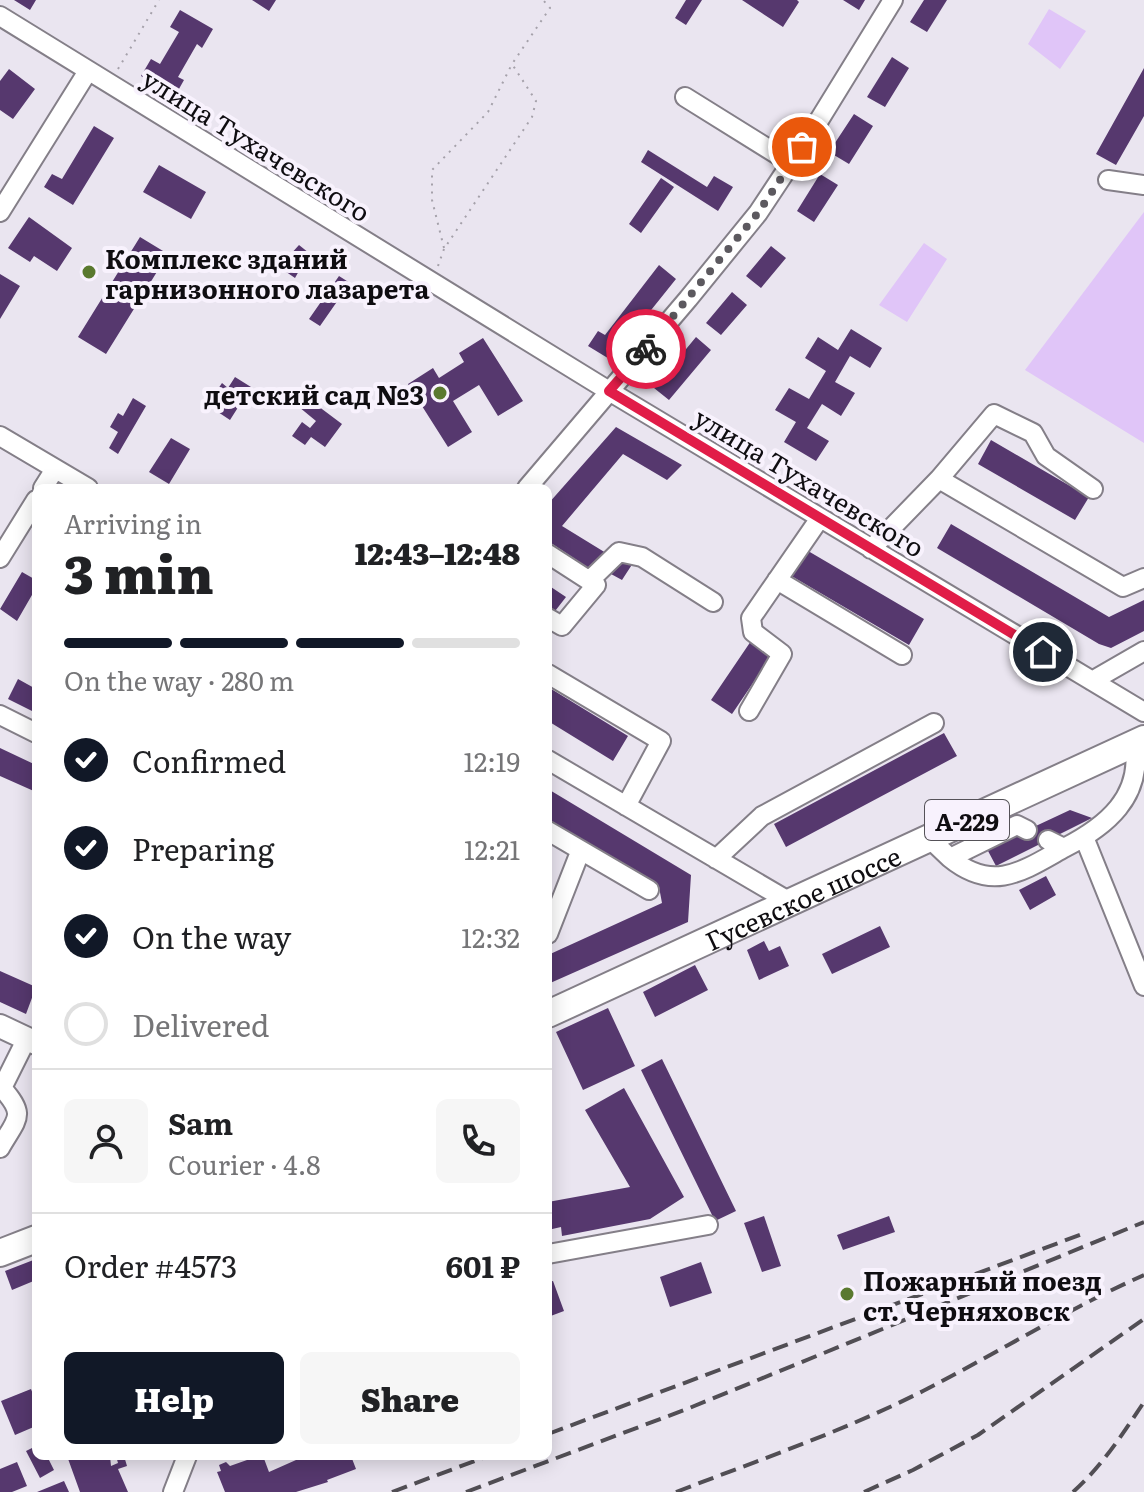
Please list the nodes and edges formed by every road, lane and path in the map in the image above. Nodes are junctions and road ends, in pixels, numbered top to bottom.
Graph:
1 (159, 0) edge
2 (543, 0) edge
3 (893, 0) edge
4 (0, 16) edge
5 (512, 64) junction
6 (88, 71) junction
7 (109, 84) junction
8 (685, 97) dead end
9 (791, 163) junction
10 (1108, 180) dead end
11 (1144, 185) edge
12 (0, 212) edge
13 (444, 249) junction
14 (432, 282) junction
15 (609, 391) junction
16 (0, 436) edge
17 (55, 469) junction
18 (939, 479) junction
19 (46, 484) edge
20 (81, 484) edge
21 (530, 484) edge
22 (1093, 489) dead end
23 (32, 506) edge
24 (820, 518) junction
25 (871, 549) junction
26 (552, 557) edge
27 (0, 558) edge
28 (1144, 578) edge
29 (777, 580) junction
30 (589, 581) junction
31 (713, 602) dead end
32 (552, 620) edge
33 (1144, 651) edge
34 (902, 655) dead end
35 (552, 676) edge
36 (1092, 681) junction
37 (749, 711) dead end
38 (1144, 712) edge
39 (0, 715) edge
40 (934, 723) dead end
41 (32, 731) edge
42 (1139, 741) edge
43 (552, 762) edge
44 (626, 806) junction
45 (1027, 830) dead end
46 (552, 834) edge
47 (1084, 837) junction
48 (929, 838) junction
49 (580, 852) junction
50 (950, 858) junction
51 (716, 859) junction
52 (649, 890) dead end
53 (790, 902) junction
54 (552, 924) edge
55 (1144, 986) edge
56 (552, 1012) edge
57 (0, 1026) edge
58 (31, 1041) edge
59 (0, 1148) edge
60 (708, 1225) dead end
61 (32, 1241) edge
62 (0, 1253) edge
63 (552, 1253) edge
64 (185, 1460) edge
65 (173, 1492) edge

1 - 7 path
2 - 5 path
3 - 9 street
4 - 6 street, улица Тухачевского
5 - 13 path
5 - 13 path
6 - 7 street, улица Тухачевского
6 - 12 street
7 - 14 street, улица Тухачевского
8 - 9 street
9 - 15 street
10 - 11 street
13 - 14 path
14 - 15 street, улица Тухачевского
15 - 21 street
15 - 24 street, улица Тухачевского
16 - 17 street
17 - 19 street
17 - 20 street
18 - 22 street
18 - 25 street
18 - 28 street
23 - 27 street
24 - 25 street, улица Тухачевского
24 - 29 street
25 - 36 street, улица Тухачевского
26 - 30 street
29 - 34 street
29 - 37 street
30 - 31 street
30 - 32 street
33 - 36 street
35 - 44 street
36 - 38 street, улица Тухачевского
39 - 41 street
40 - 51 street
42 - 47 street
42 - 48 highway, Гусевское шоссе / А-229
43 - 44 street
44 - 51 street
45 - 50 street
46 - 49 street
47 - 50 street
47 - 55 street
48 - 50 street
48 - 53 highway, Гусевское шоссе / А-229
49 - 52 street
49 - 54 street
51 - 53 street
53 - 56 highway, Гусевское шоссе / А-229
57 - 58 main road
58 - 59 street
60 - 63 street
61 - 62 highway
64 - 65 street

